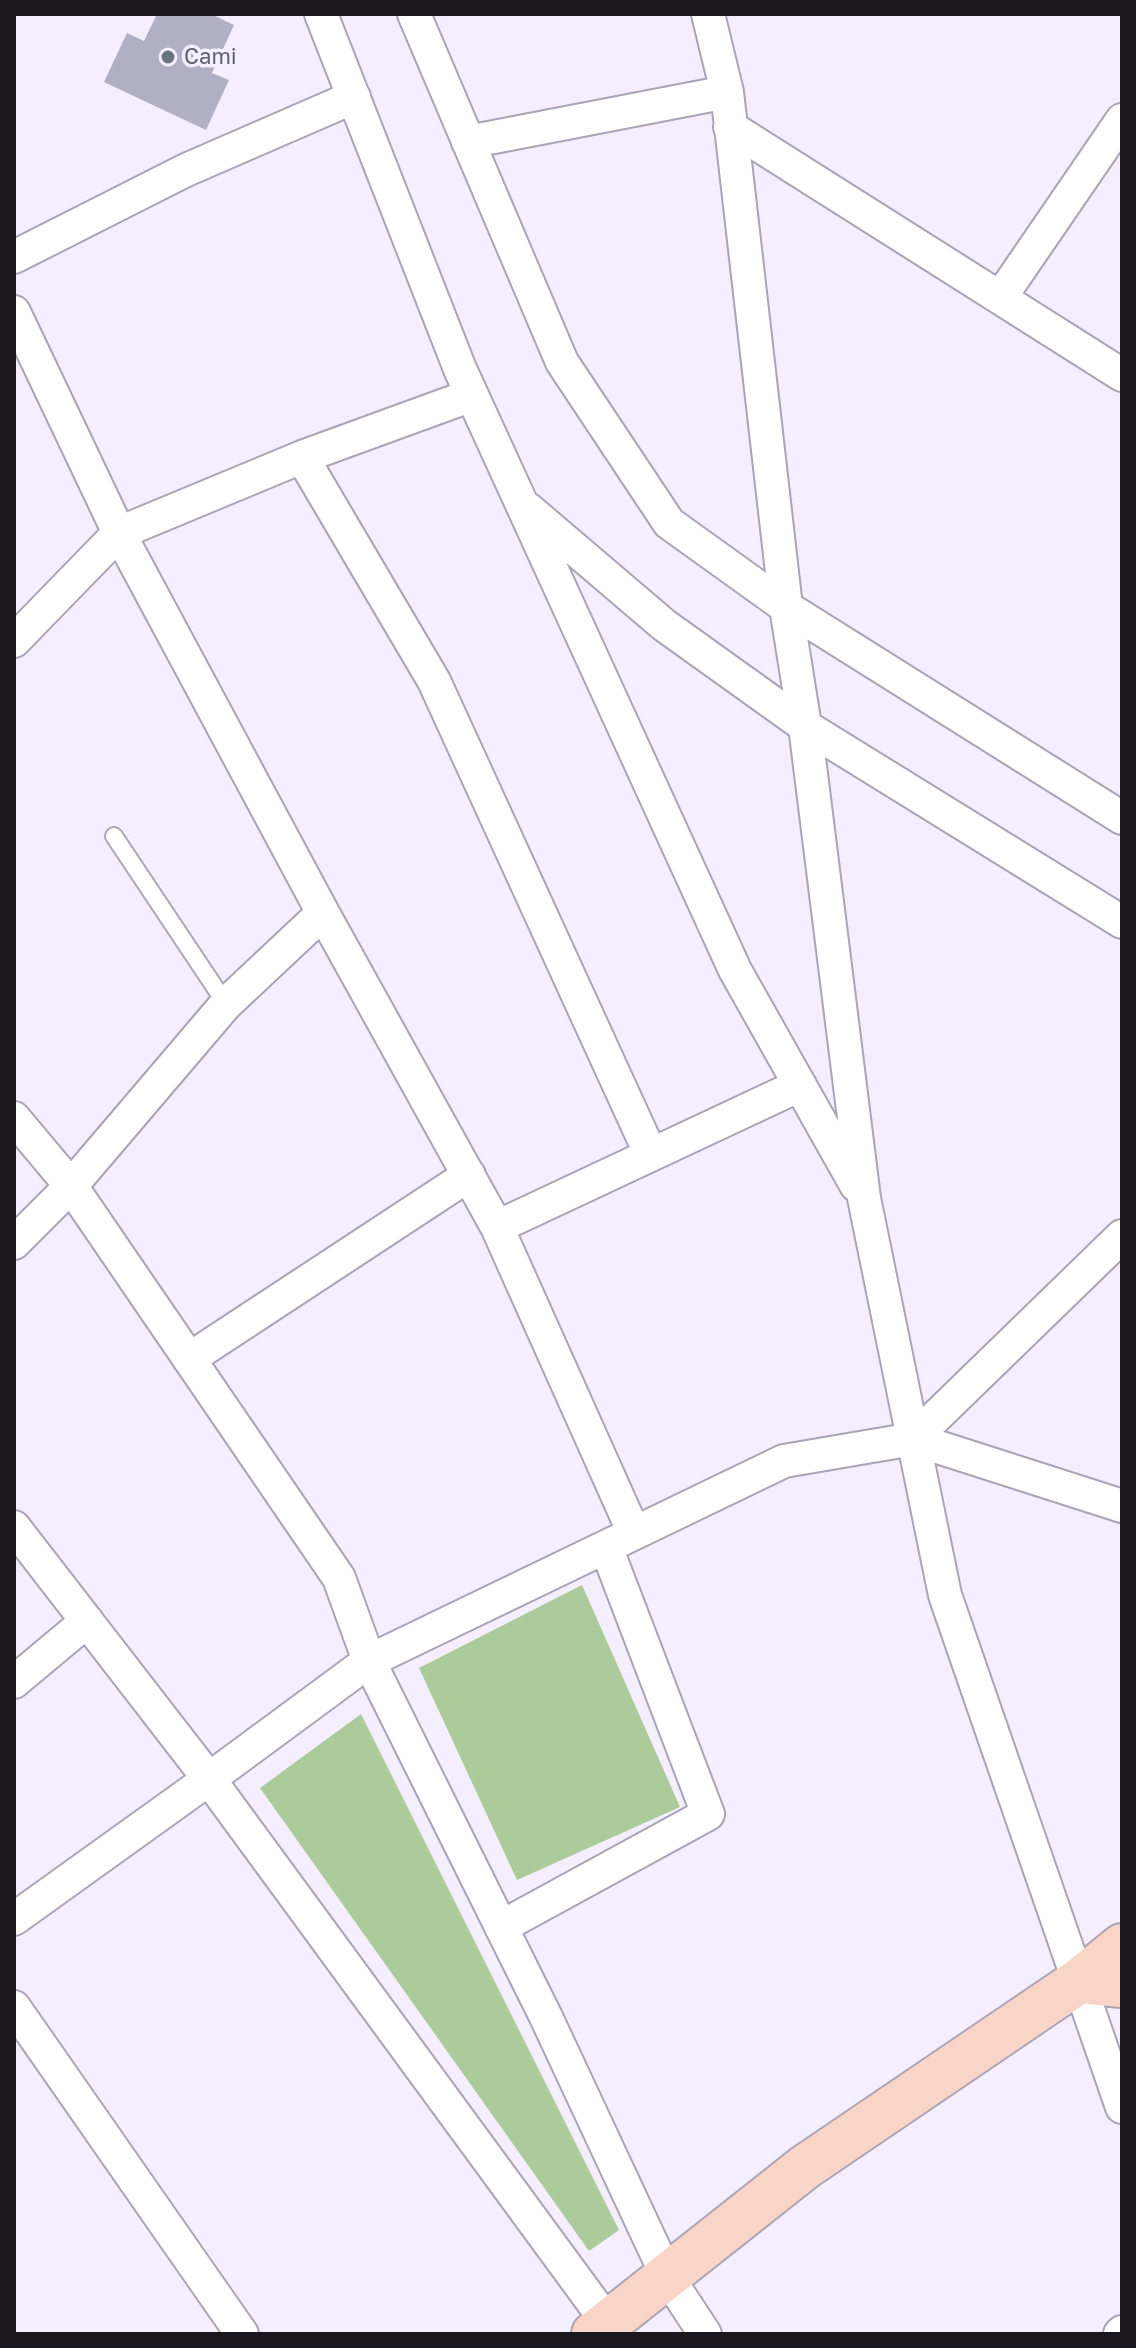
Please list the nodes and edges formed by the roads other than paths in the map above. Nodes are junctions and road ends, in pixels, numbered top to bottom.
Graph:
1 (321, 14) edge
2 (414, 14) edge
3 (708, 14) edge
4 (727, 92) junction
5 (354, 97) junction
6 (1122, 120) edge
7 (730, 127) junction
8 (468, 142) junction
9 (14, 257) edge
10 (1000, 298) junction
11 (14, 312) edge
12 (24, 358) edge
13 (1122, 375) edge
14 (472, 395) junction
15 (302, 457) junction
16 (522, 503) junction
17 (119, 533) junction
18 (786, 607) junction
19 (14, 641) edge
20 (805, 726) junction
21 (1122, 818) edge
22 (114, 836) dead end
23 (323, 913) junction
24 (1122, 922) edge
25 (226, 1004) junction
26 (800, 1085) junction
27 (14, 1118) edge
28 (651, 1155) junction
29 (469, 1175) junction
30 (71, 1186) junction
31 (864, 1198) junction
32 (497, 1227) junction
33 (1122, 1236) edge
34 (14, 1243) edge
35 (189, 1359) junction
36 (913, 1439) junction
37 (1122, 1506) edge
38 (14, 1527) edge
39 (620, 1540) junction
40 (87, 1621) junction
41 (369, 1661) junction
42 (14, 1682) edge
43 (209, 1779) junction
44 (14, 1919) edge
45 (501, 1927) junction
46 (1122, 1946) edge
47 (1079, 1981) junction
48 (1122, 1985) edge
49 (14, 2007) edge
50 (1122, 2107) edge
51 (667, 2276) junction
52 (601, 2328) edge
53 (242, 2334) edge
54 (705, 2334) edge

1 - 5 street
2 - 8 street
3 - 4 street
4 - 7 street
4 - 8 street
5 - 9 street
5 - 14 street
6 - 10 street
7 - 10 street
7 - 18 street
8 - 18 street
10 - 13 street
11 - 12 street
12 - 17 street
14 - 15 street
14 - 16 street
15 - 17 street
15 - 28 street
16 - 20 street
16 - 26 street
17 - 19 street
17 - 23 street
18 - 20 street
18 - 21 street
20 - 24 street
20 - 31 street
22 - 25 lane
23 - 25 street
23 - 29 street
25 - 30 street
26 - 28 street
26 - 31 street
27 - 30 street
28 - 32 street
29 - 32 street
29 - 35 street
30 - 34 street
30 - 35 street
31 - 36 street
32 - 39 street
33 - 36 street
35 - 41 street
36 - 37 street
36 - 39 street
36 - 47 street
38 - 40 street
39 - 41 street
39 - 45 street
40 - 42 street
40 - 43 street
41 - 43 street
41 - 45 street
43 - 44 street
43 - 52 street
45 - 51 street
46 - 47 street
47 - 48 street
47 - 50 street
47 - 51 street
49 - 53 street
51 - 52 street
51 - 54 street

